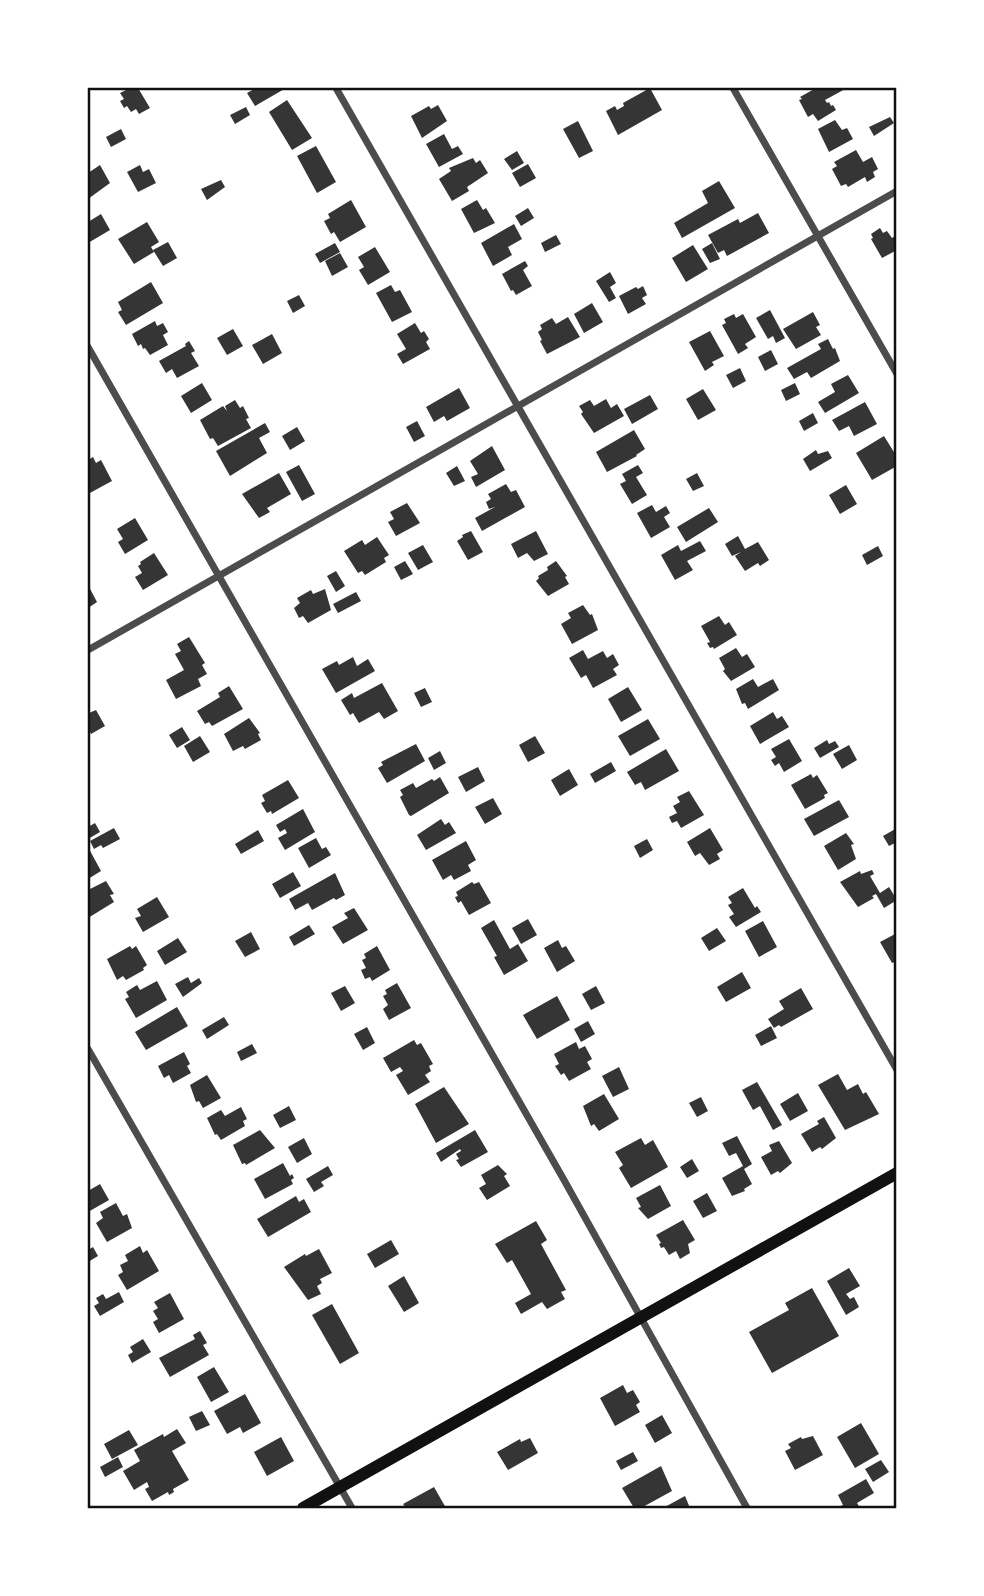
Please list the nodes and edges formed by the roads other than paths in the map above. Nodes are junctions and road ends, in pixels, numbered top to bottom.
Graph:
1 (336, 88) edge
2 (733, 88) edge
3 (897, 191) edge
4 (818, 235) junction
5 (88, 347) edge
6 (897, 374) edge
7 (518, 404) junction
8 (217, 576) junction
9 (88, 650) edge
10 (88, 1049) edge
11 (897, 1070) edge
12 (897, 1173) edge
13 (640, 1319) junction
14 (340, 1488) junction
15 (303, 1508) edge
16 (352, 1508) edge
17 (747, 1508) edge

1 - 7 street
2 - 4 street
3 - 4 street
4 - 6 street
4 - 7 street
5 - 8 street
7 - 8 street
7 - 11 street
8 - 9 street
8 - 13 street
10 - 14 street
12 - 13 main road
13 - 14 main road
13 - 17 street
14 - 15 main road
14 - 16 street

